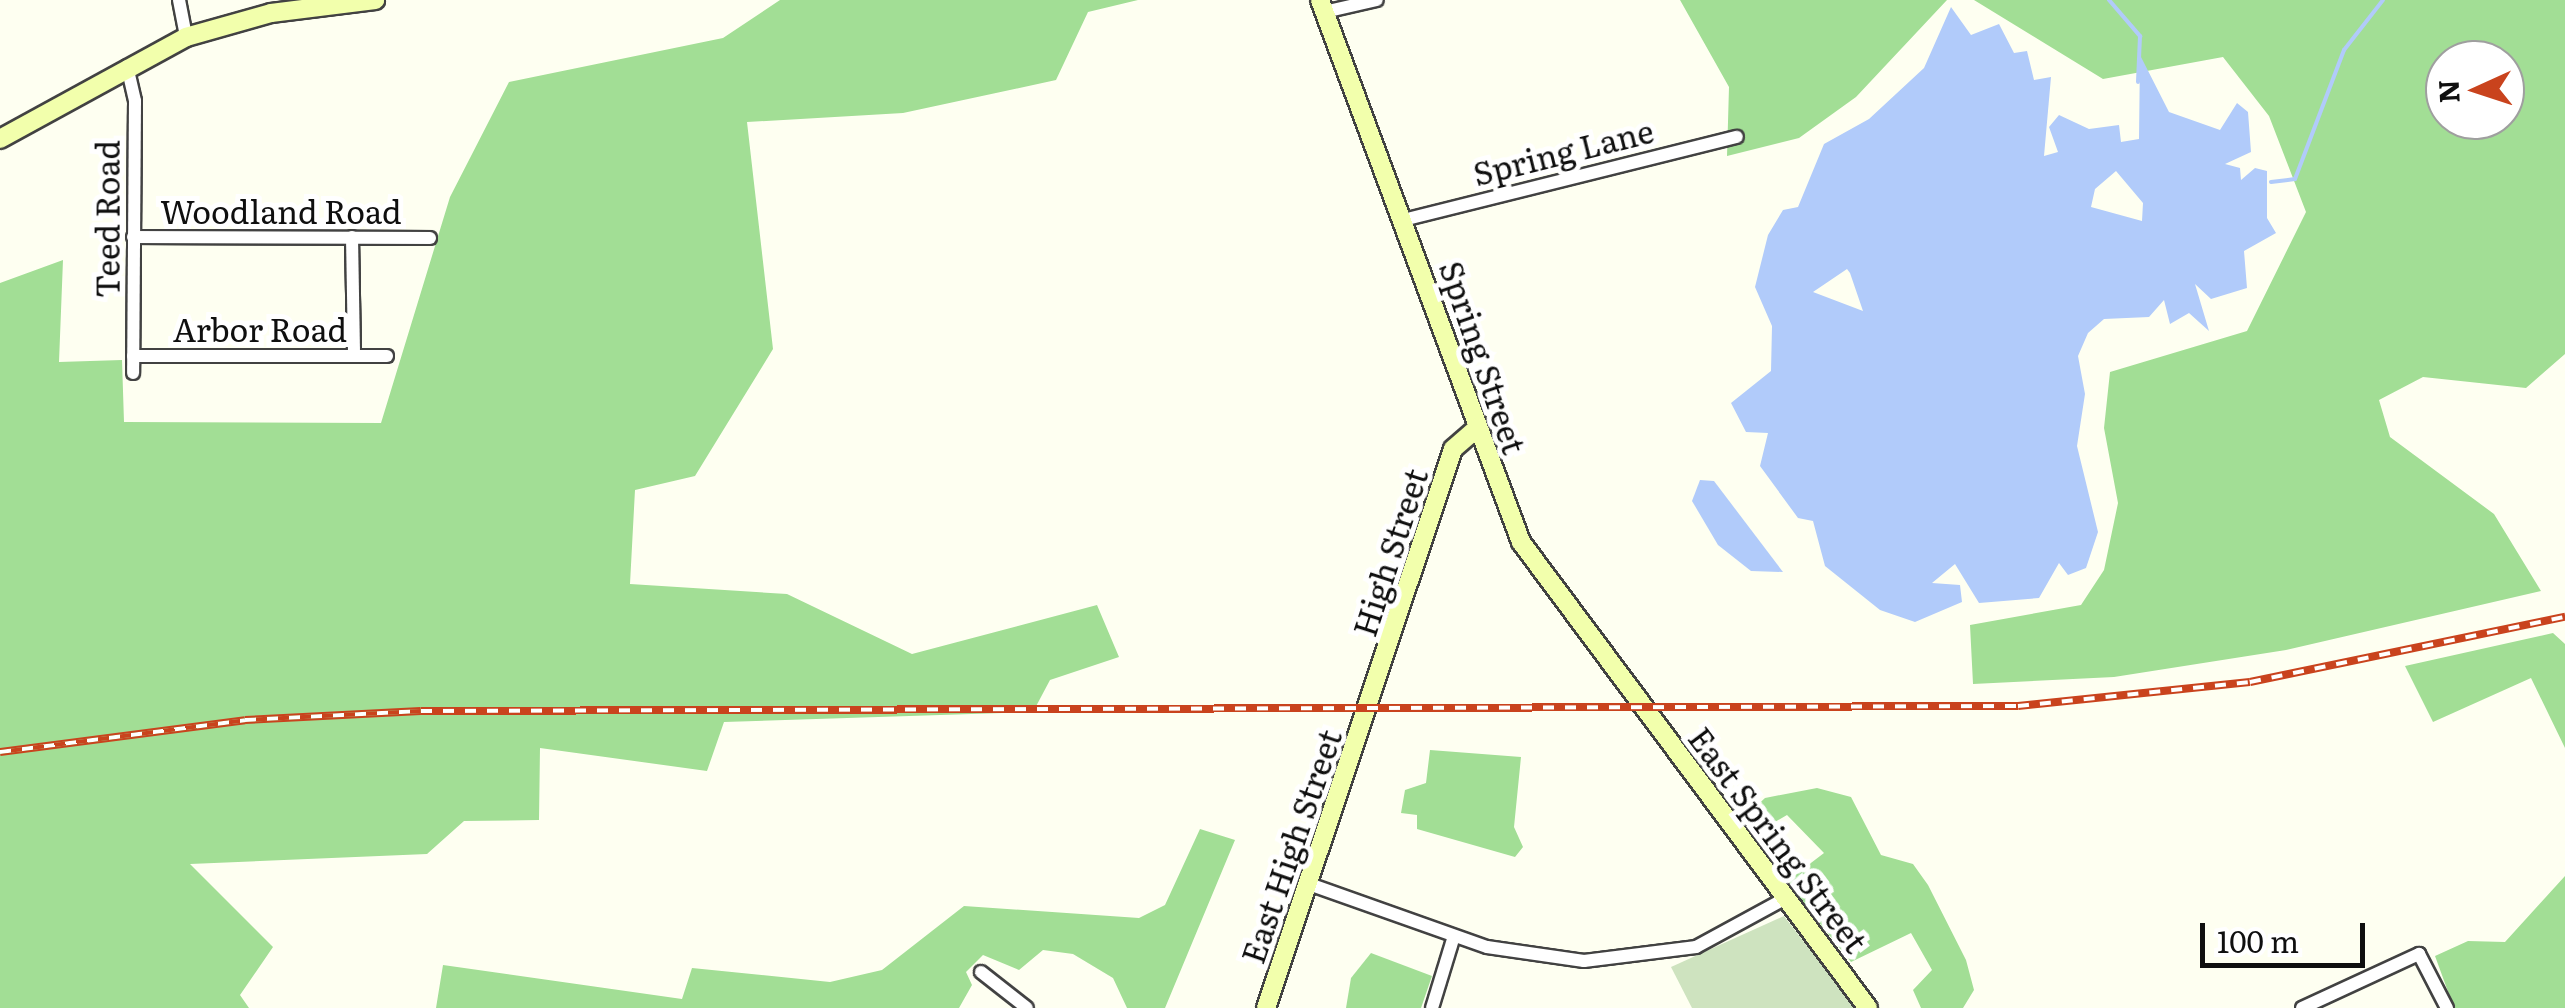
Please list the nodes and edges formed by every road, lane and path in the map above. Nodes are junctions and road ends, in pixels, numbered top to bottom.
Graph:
1 (179, 0) edge
2 (374, 0) edge
3 (1377, 0) edge
4 (1322, 6) edge
5 (186, 37) junction
6 (127, 66) junction
7 (1737, 136) dead end
8 (0, 139) edge
9 (1403, 220) junction
10 (133, 237) junction
11 (352, 237) junction
12 (430, 238) dead end
13 (134, 356) junction
14 (354, 356) junction
15 (387, 356) dead end
16 (134, 373) dead end
17 (1477, 428) junction
18 (1372, 704) joint
19 (1642, 707) joint
20 (1309, 884) junction
21 (1786, 898) junction
22 (1454, 936) junction
23 (981, 972) dead end
24 (1027, 1008) edge
25 (1266, 1008) edge
26 (1432, 1008) edge
27 (1868, 1008) edge
28 (2302, 1008) edge
29 (2447, 1008) edge

1 - 5 street
2 - 5 main road
3 - 4 street
4 - 9 main road, Spring Street
5 - 6 main road
6 - 8 main road
6 - 10 street, Teed Road
7 - 9 street, Spring Lane
9 - 17 main road, Spring Street
10 - 11 street, Woodland Road
10 - 13 street, Teed Road
11 - 12 street, Woodland Road
11 - 14 street
13 - 14 street, Arbor Road
13 - 16 street, Teed Road
14 - 15 street, Arbor Road
17 - 18 main road, High Street
17 - 19 main road, Spring Street
18 - 20 main road, East High Street
19 - 21 main road, East Spring Street
20 - 22 street
20 - 25 main road, East High Street
21 - 22 street
21 - 27 main road, East Spring Street
22 - 26 street
23 - 24 street
28 - 29 street

